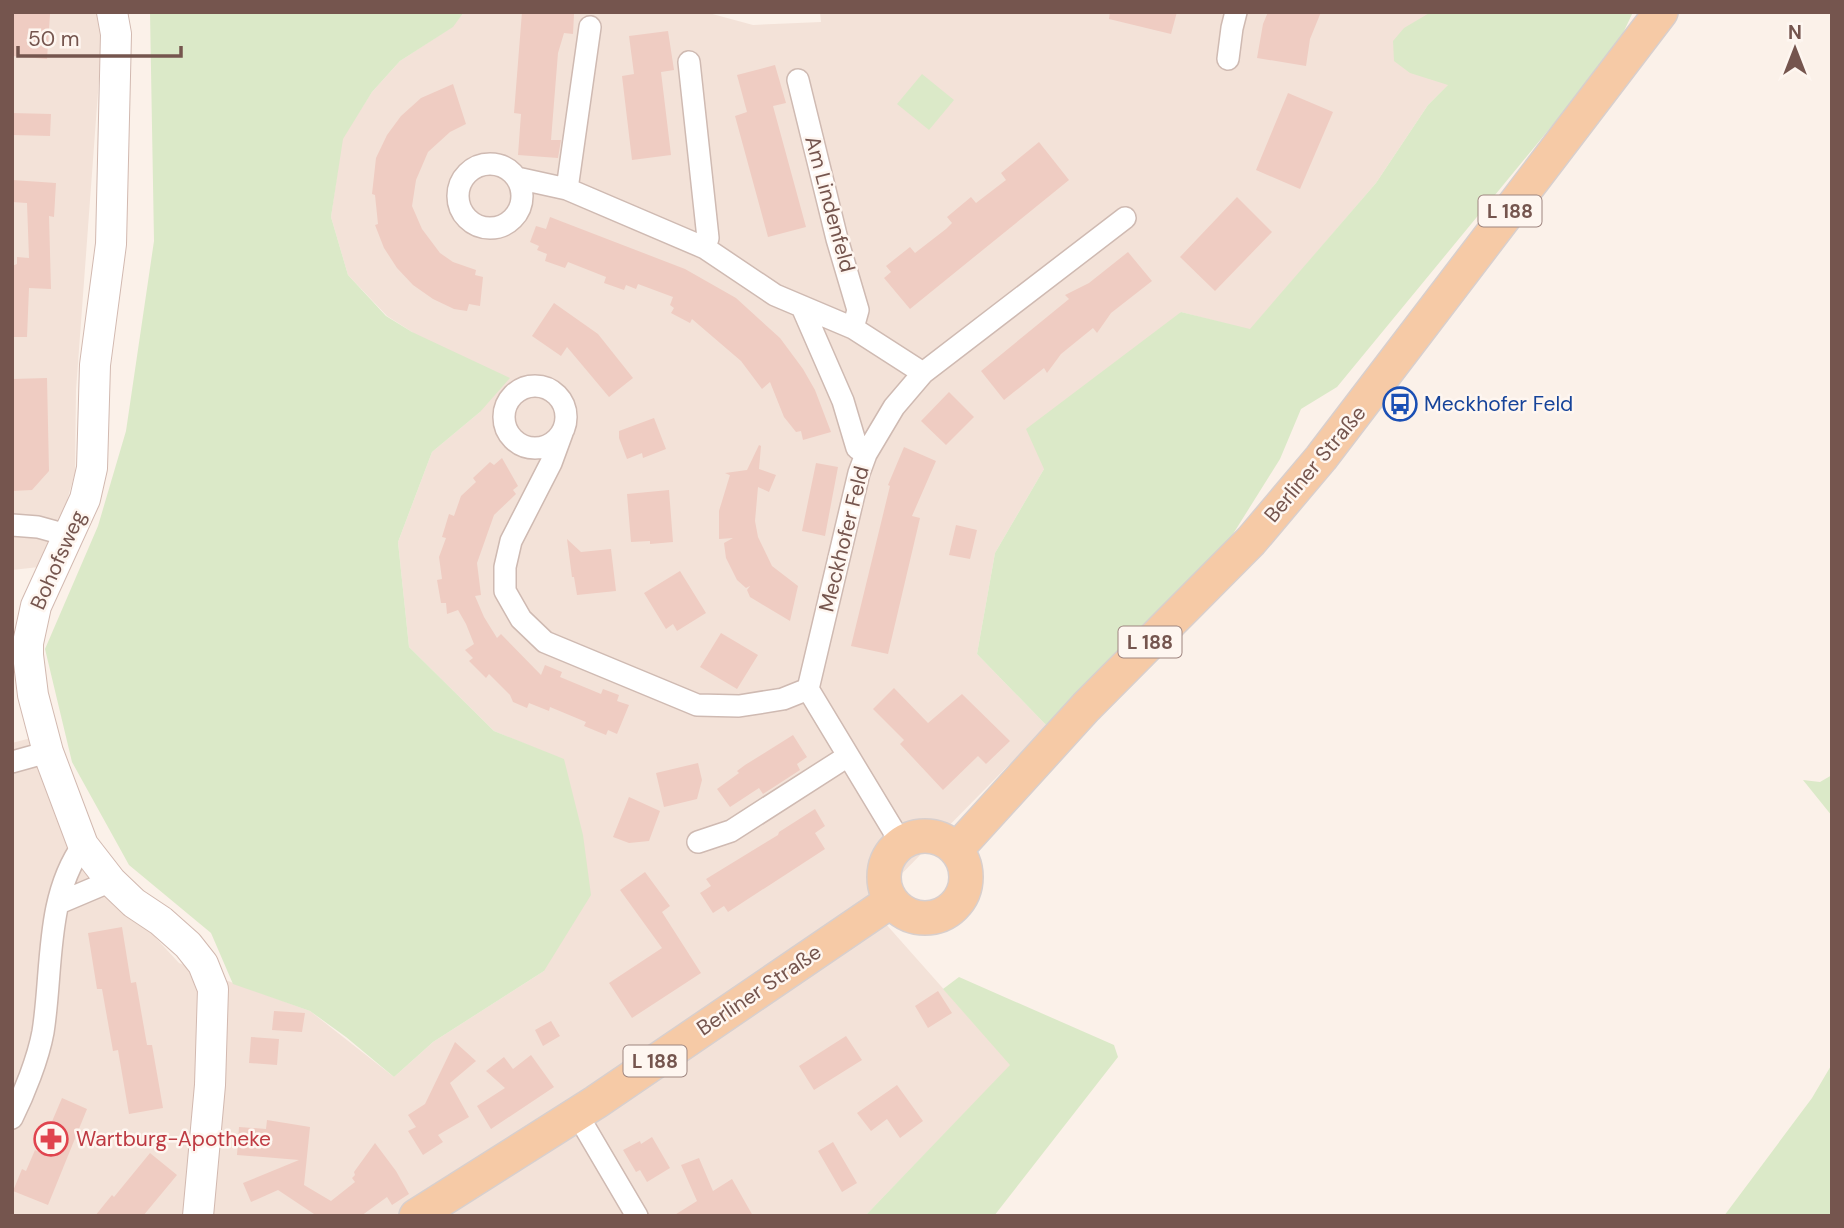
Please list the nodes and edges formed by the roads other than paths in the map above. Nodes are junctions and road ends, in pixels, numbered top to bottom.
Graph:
1 (112, 12) edge
2 (1237, 12) edge
3 (1661, 12) edge
4 (590, 27) dead end
5 (1228, 59) dead end
6 (689, 62) dead end
7 (798, 80) dead end
8 (517, 178) dead end
9 (567, 189) junction
10 (1125, 218) dead end
11 (705, 248) junction
12 (803, 307) junction
13 (853, 328) junction
14 (923, 373) junction
15 (562, 433) dead end
16 (866, 454) junction
17 (12, 525) edge
18 (67, 535) junction
19 (808, 689) junction
20 (48, 752) junction
21 (848, 756) junction
22 (12, 762) edge
23 (698, 842) dead end
24 (901, 843) junction
25 (83, 845) junction
26 (956, 850) junction
27 (111, 881) junction
28 (891, 901) junction
29 (59, 903) junction
30 (577, 1114) junction
31 (12, 1118) edge
32 (198, 1216) edge
33 (416, 1216) edge
34 (637, 1216) edge

1 - 18 street, Bohofsweg
2 - 5 street
3 - 26 main road, Berliner Straße / L 188
4 - 9 street
6 - 11 street
7 - 13 street, Am Lindenfeld
8 - 9 street
9 - 11 street
10 - 14 street, Meckhofer Feld
11 - 12 street
12 - 13 street
12 - 16 street
13 - 14 street
14 - 16 street, Meckhofer Feld
15 - 19 street
16 - 19 street, Meckhofer Feld
17 - 18 street
18 - 20 street, Bohofsweg
19 - 21 street
20 - 22 street
20 - 25 street, Bohofsweg
21 - 23 street
21 - 24 street
24 - 26 main road
24 - 28 main road
25 - 27 street, Bohofsweg
25 - 29 street
26 - 28 main road
27 - 29 street
27 - 32 street, Bohofsweg
28 - 30 main road, Berliner Straße / L 188
29 - 31 street
30 - 33 main road, Berliner Straße / L 188
30 - 34 street

